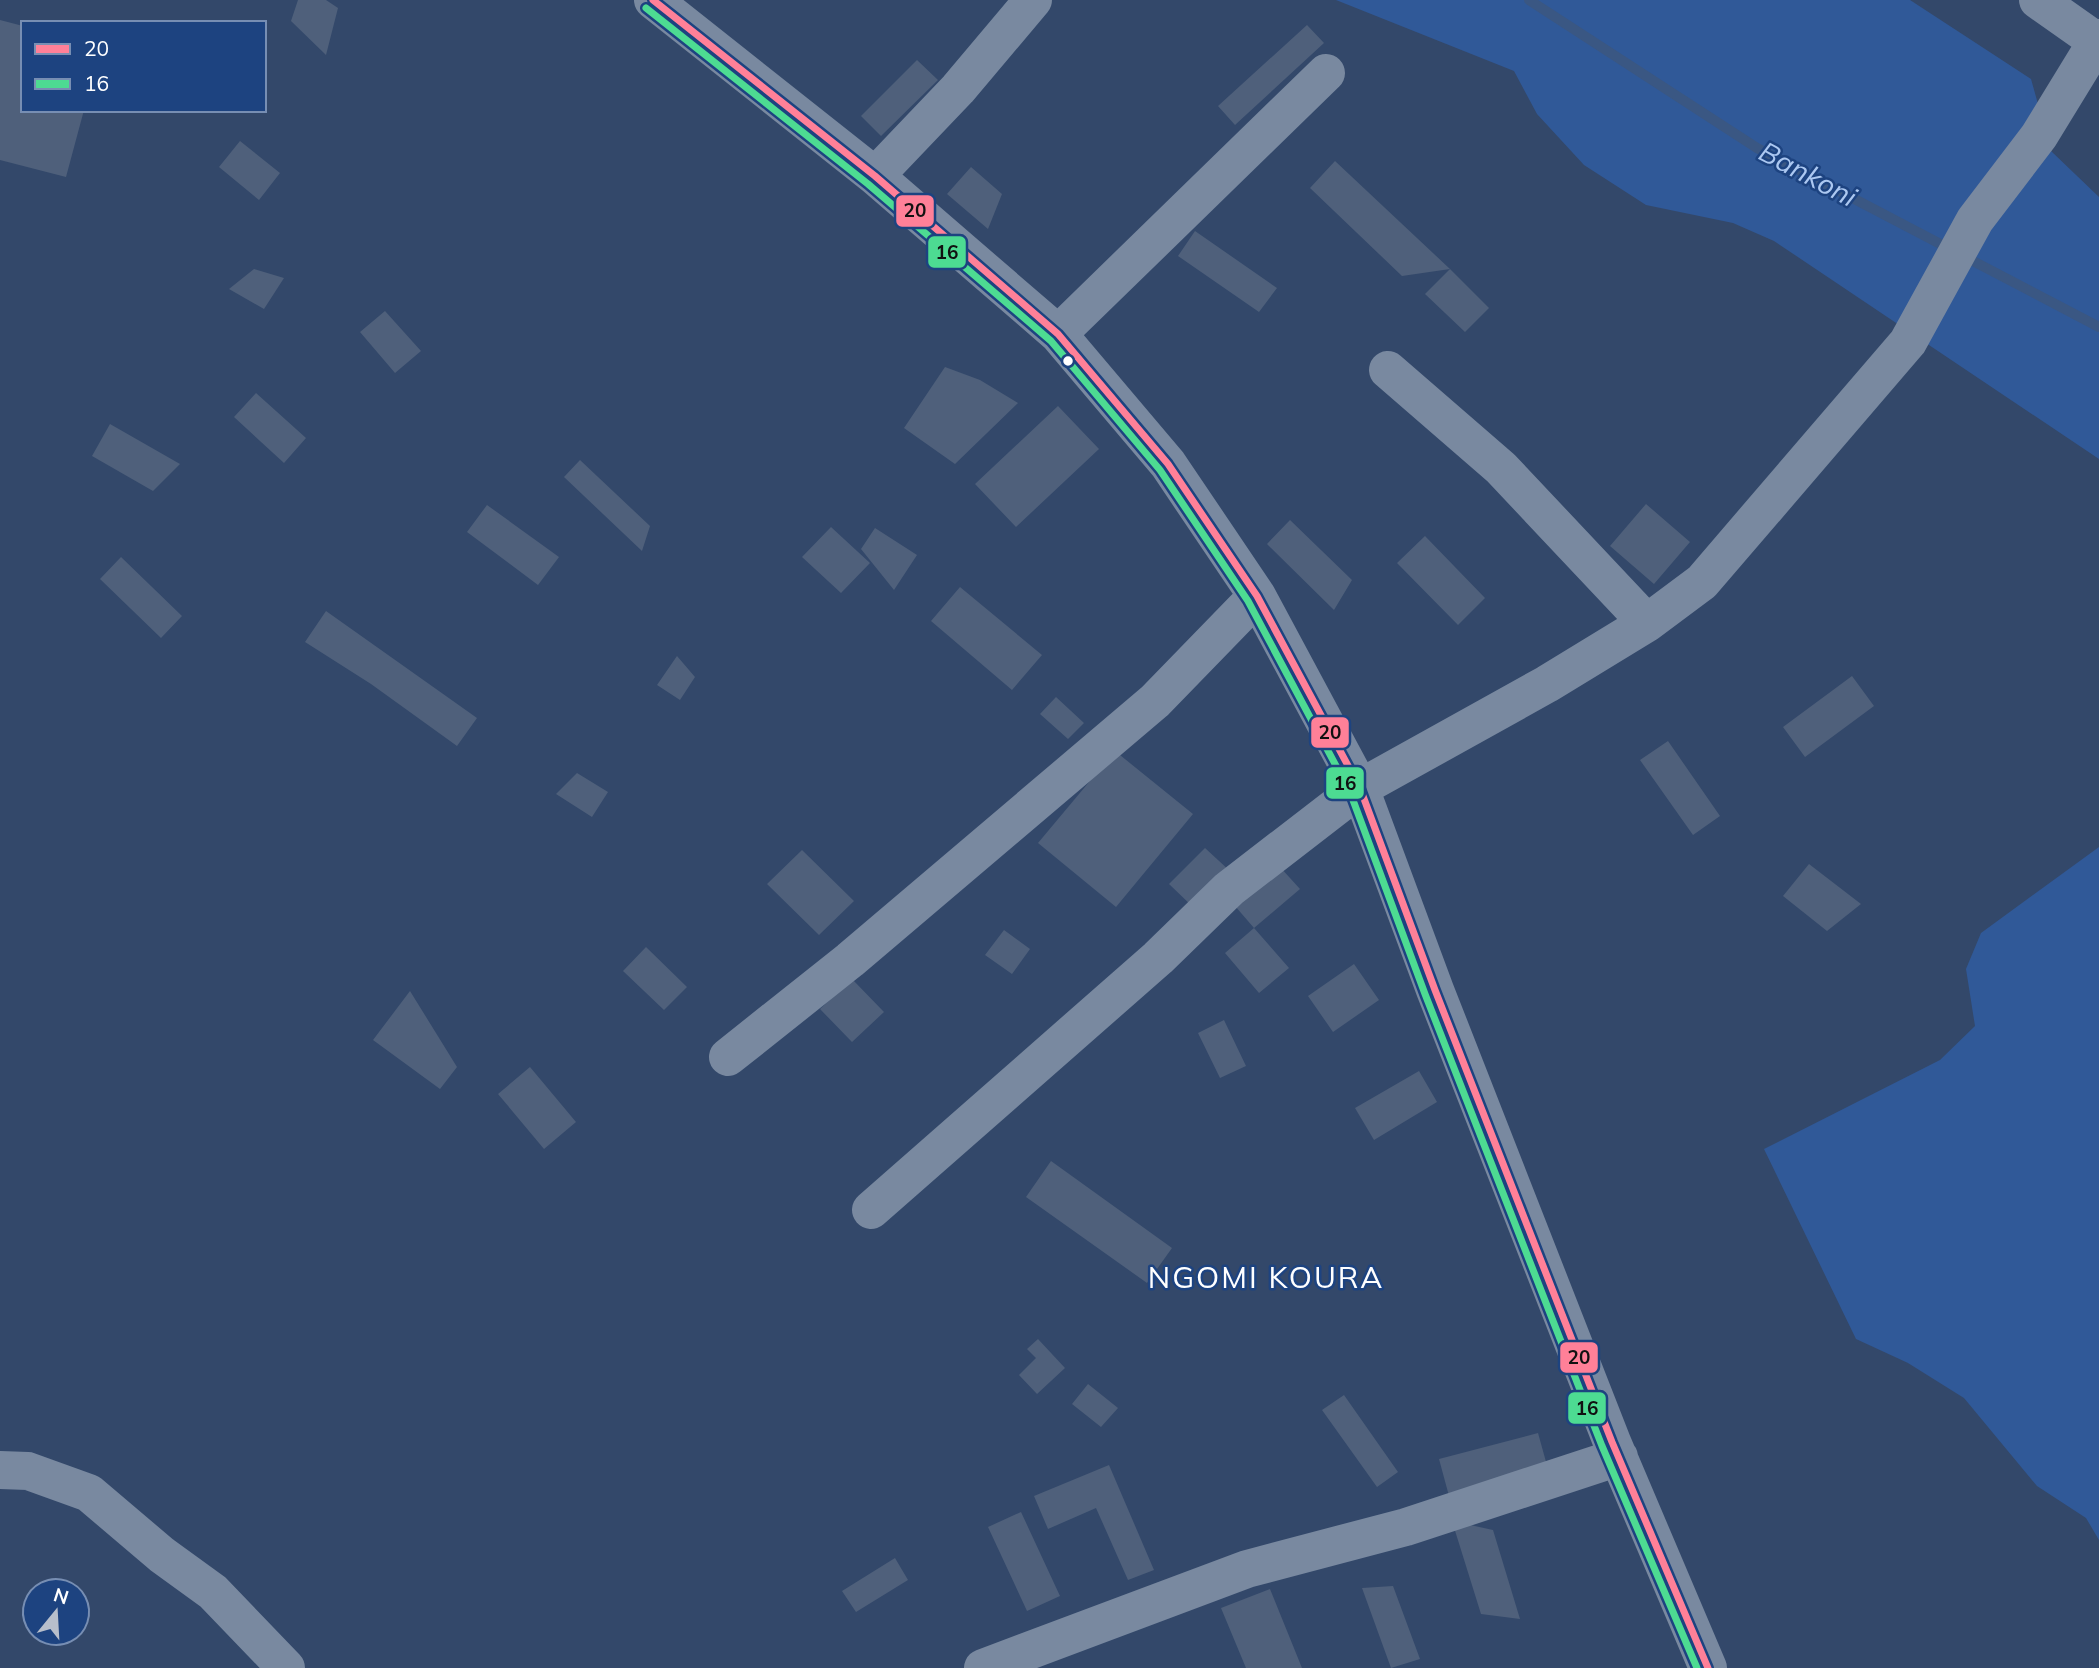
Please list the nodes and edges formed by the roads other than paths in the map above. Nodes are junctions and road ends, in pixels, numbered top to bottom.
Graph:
1 (653, 0) edge
2 (1033, 0) edge
3 (2038, 0) edge
4 (2098, 41) edge
5 (1326, 73) dead end
6 (875, 176) junction
7 (1058, 334) junction
8 (1388, 370) dead end
9 (1257, 596) junction
10 (1647, 623) junction
11 (1360, 788) junction
12 (728, 1057) dead end
13 (871, 1210) dead end
14 (1619, 1457) junction
15 (0, 1470) edge
16 (286, 1668) edge
17 (984, 1668) edge
18 (1708, 1668) edge

1 - 6 street
2 - 6 street
3 - 4 street
4 - 10 street
5 - 7 street
6 - 7 street
7 - 9 street
8 - 10 street
9 - 11 street
9 - 12 street
10 - 11 street
11 - 13 street
11 - 14 street
14 - 17 street
14 - 18 street
15 - 16 street

